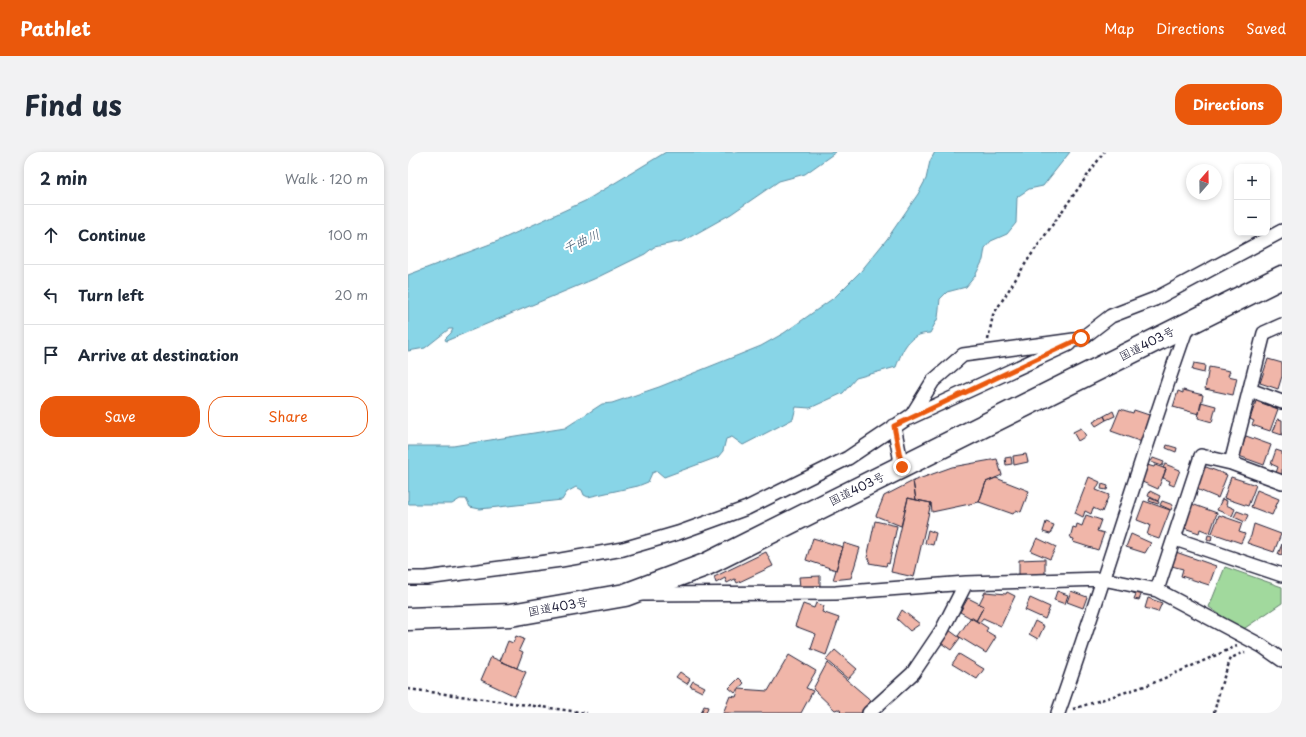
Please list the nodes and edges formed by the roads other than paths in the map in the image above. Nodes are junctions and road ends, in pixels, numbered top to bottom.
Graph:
1 (1282, 231) edge
2 (1282, 277) edge
3 (1188, 324) junction
4 (1282, 325) edge
5 (1081, 338) junction
6 (1250, 390) junction
7 (1282, 402) edge
8 (898, 424) junction
9 (1231, 463) junction
10 (902, 467) junction
11 (1282, 482) edge
12 (1175, 538) junction
13 (1282, 574) edge
14 (408, 578) edge
15 (1103, 580) junction
16 (966, 583) junction
17 (1157, 590) junction
18 (625, 595) junction
19 (408, 618) edge
20 (1282, 660) edge
21 (1062, 712) edge
22 (869, 713) edge

1 - 5 street
2 - 3 highway, 国道403号
3 - 10 highway, 国道403号
3 - 15 street
4 - 6 street
5 - 8 street
5 - 8 street
6 - 7 street
6 - 9 street
8 - 10 street
8 - 14 street
9 - 11 street
9 - 12 street
10 - 18 highway, 国道403号
12 - 13 street
12 - 17 street
15 - 16 street
15 - 17 street
15 - 21 street
16 - 18 street
16 - 22 street
17 - 20 street
18 - 19 highway, 国道403号

